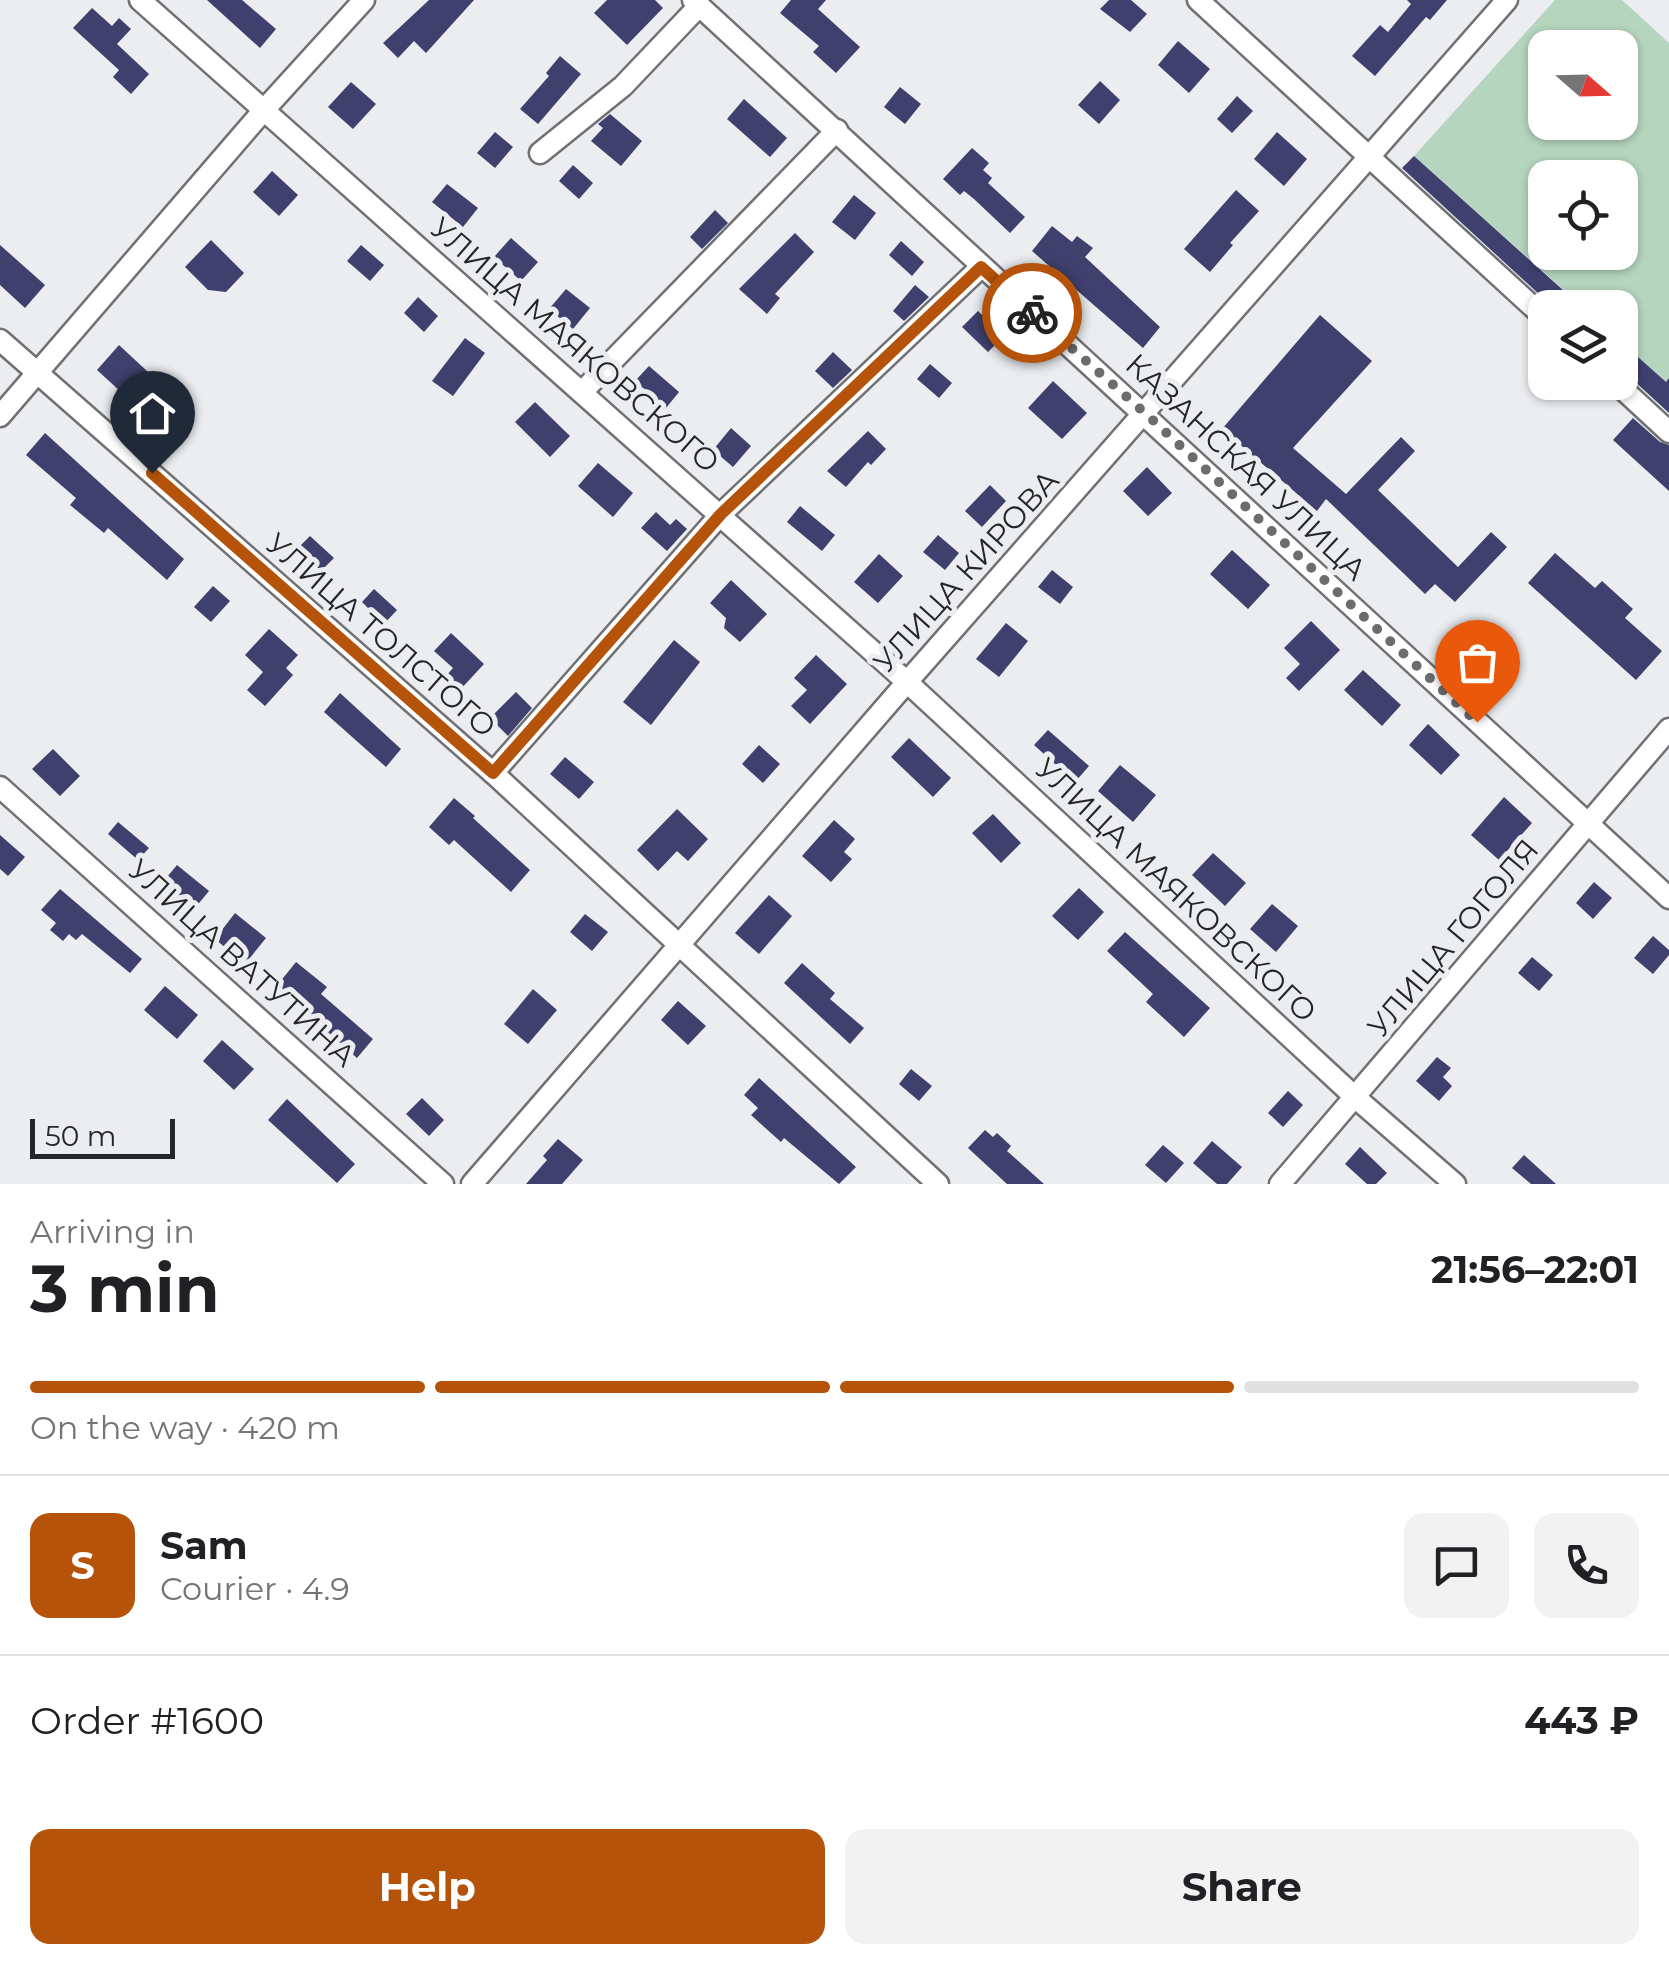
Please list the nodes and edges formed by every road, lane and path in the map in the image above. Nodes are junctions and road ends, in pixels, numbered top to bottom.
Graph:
1 (140, 0) edge
2 (364, 0) edge
3 (1198, 0) edge
4 (1508, 0) edge
5 (696, 3) edge
6 (262, 111) junction
7 (837, 130) junction
8 (540, 153) dead end
9 (1370, 156) junction
10 (981, 267) junction
11 (1528, 302) edge
12 (0, 340) edge
13 (38, 373) junction
14 (582, 392) junction
15 (1635, 400) edge
16 (1145, 413) junction
17 (0, 416) edge
18 (1669, 432) edge
19 (721, 514) junction
20 (907, 682) junction
21 (1669, 730) edge
22 (493, 773) junction
23 (0, 787) edge
24 (1588, 826) junction
25 (1669, 898) edge
26 (677, 946) junction
27 (1356, 1098) junction
28 (443, 1184) edge
29 (472, 1184) edge
30 (938, 1184) edge
31 (1280, 1184) edge
32 (1454, 1184) edge

1 - 6 street, УЛИЦА МАЯКОВСКОГО
2 - 6 street
3 - 9 street
4 - 9 street, УЛИЦА КИРОВА
5 - 7 street, КАЗАНСКАЯ УЛИЦА
5 - 8 street
6 - 13 street
6 - 14 street, УЛИЦА МАЯКОВСКОГО
7 - 10 street, КАЗАНСКАЯ УЛИЦА
7 - 14 street
9 - 11 street
9 - 16 street, УЛИЦА КИРОВА
10 - 16 street, КАЗАНСКАЯ УЛИЦА
10 - 19 street
12 - 13 street, УЛИЦА ТОЛСТОГО
13 - 17 street
13 - 22 street, УЛИЦА ТОЛСТОГО
14 - 19 street, УЛИЦА МАЯКОВСКОГО
15 - 18 street
16 - 20 street, УЛИЦА КИРОВА
16 - 24 street, КАЗАНСКАЯ УЛИЦА
19 - 20 street, УЛИЦА МАЯКОВСКОГО
19 - 22 street
20 - 26 street, УЛИЦА КИРОВА
20 - 27 street, УЛИЦА МАЯКОВСКОГО
21 - 24 street, УЛИЦА ГОГОЛЯ
22 - 26 street, УЛИЦА ТОЛСТОГО
23 - 28 street, УЛИЦА ВАТУТИНА
24 - 25 street, КАЗАНСКАЯ УЛИЦА
24 - 27 street, УЛИЦА ГОГОЛЯ
26 - 29 street, УЛИЦА КИРОВА
26 - 30 street, УЛИЦА ТОЛСТОГО
27 - 31 street, УЛИЦА ГОГОЛЯ
27 - 32 street, УЛИЦА МАЯКОВСКОГО

